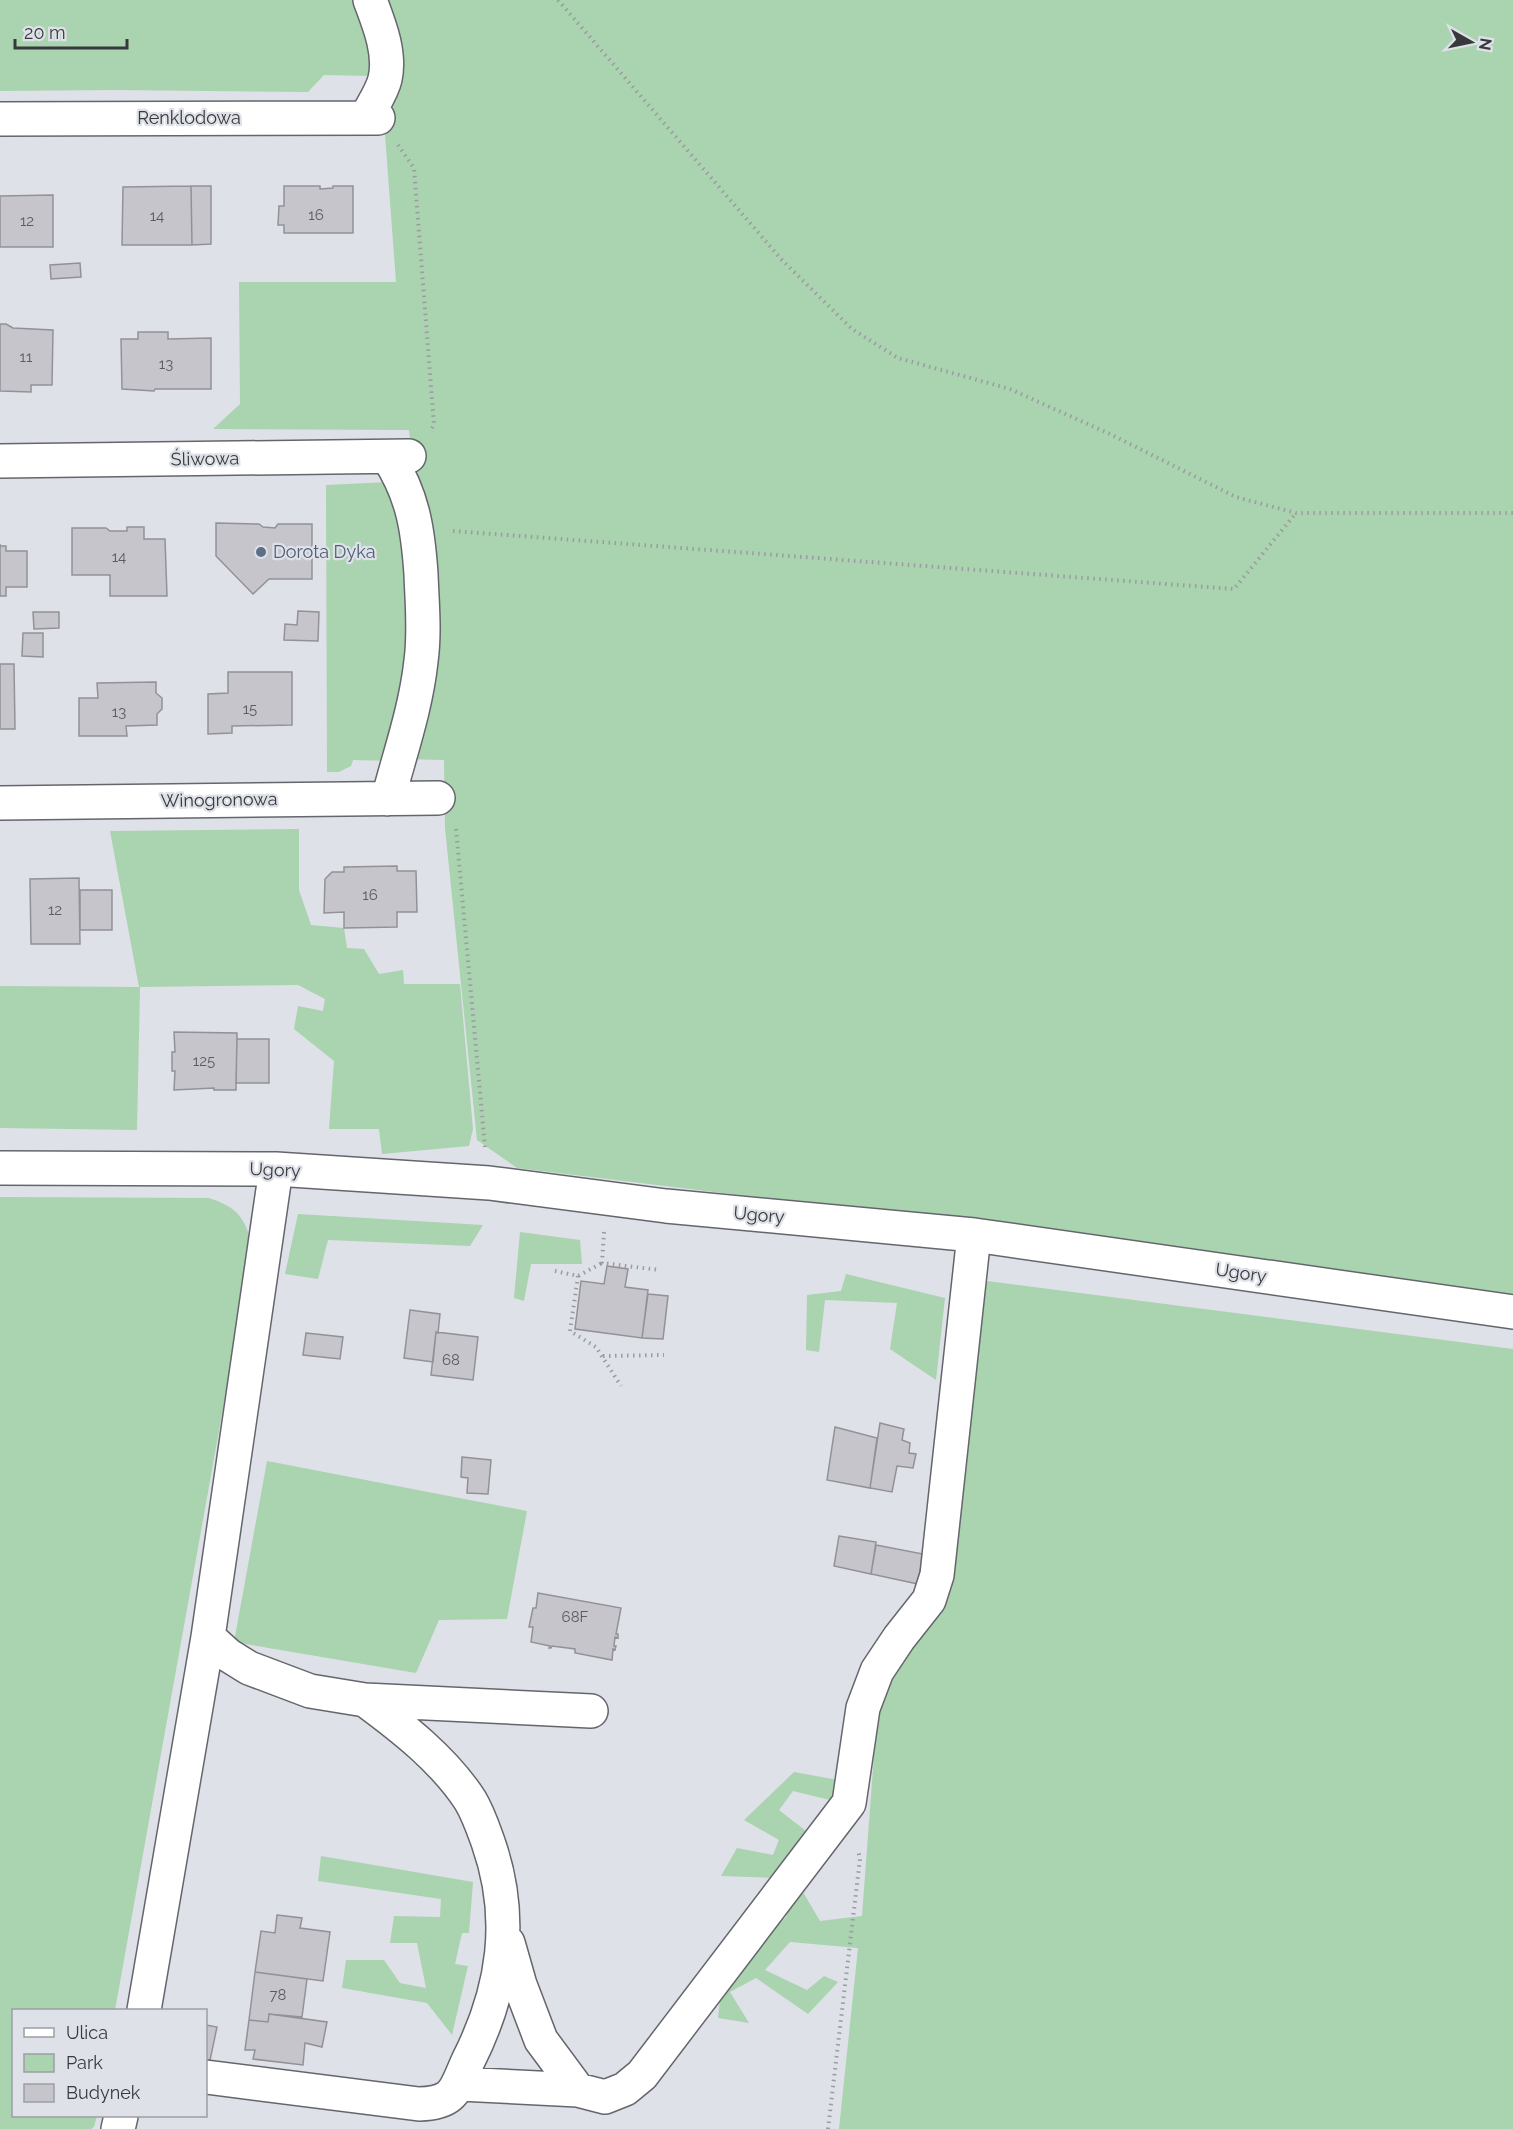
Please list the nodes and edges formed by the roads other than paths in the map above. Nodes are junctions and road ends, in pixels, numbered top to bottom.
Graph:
1 (370, 0) edge
2 (0, 119) edge
3 (0, 461) edge
4 (388, 799) junction
5 (0, 803) edge
6 (447, 810) road end
7 (0, 1168) edge
8 (276, 1169) junction
9 (974, 1235) junction
10 (1513, 1312) edge
11 (208, 1637) junction
12 (365, 1700) junction
13 (591, 1711) dead end
14 (504, 1927) junction
15 (144, 2009) edge
16 (207, 2077) edge
17 (460, 2084) junction
18 (578, 2090) junction

1 - 2 street, Renklodowa
3 - 4 street, Śliwowa
4 - 5 street, Winogronowa
4 - 6 street, Winogronowa
7 - 8 street, Ugory
8 - 9 street, Ugory
8 - 11 street
9 - 10 street, Ugory
9 - 18 street
11 - 12 street
11 - 15 street
12 - 13 street
12 - 14 street
14 - 17 street
14 - 18 street
16 - 17 street
17 - 18 street

